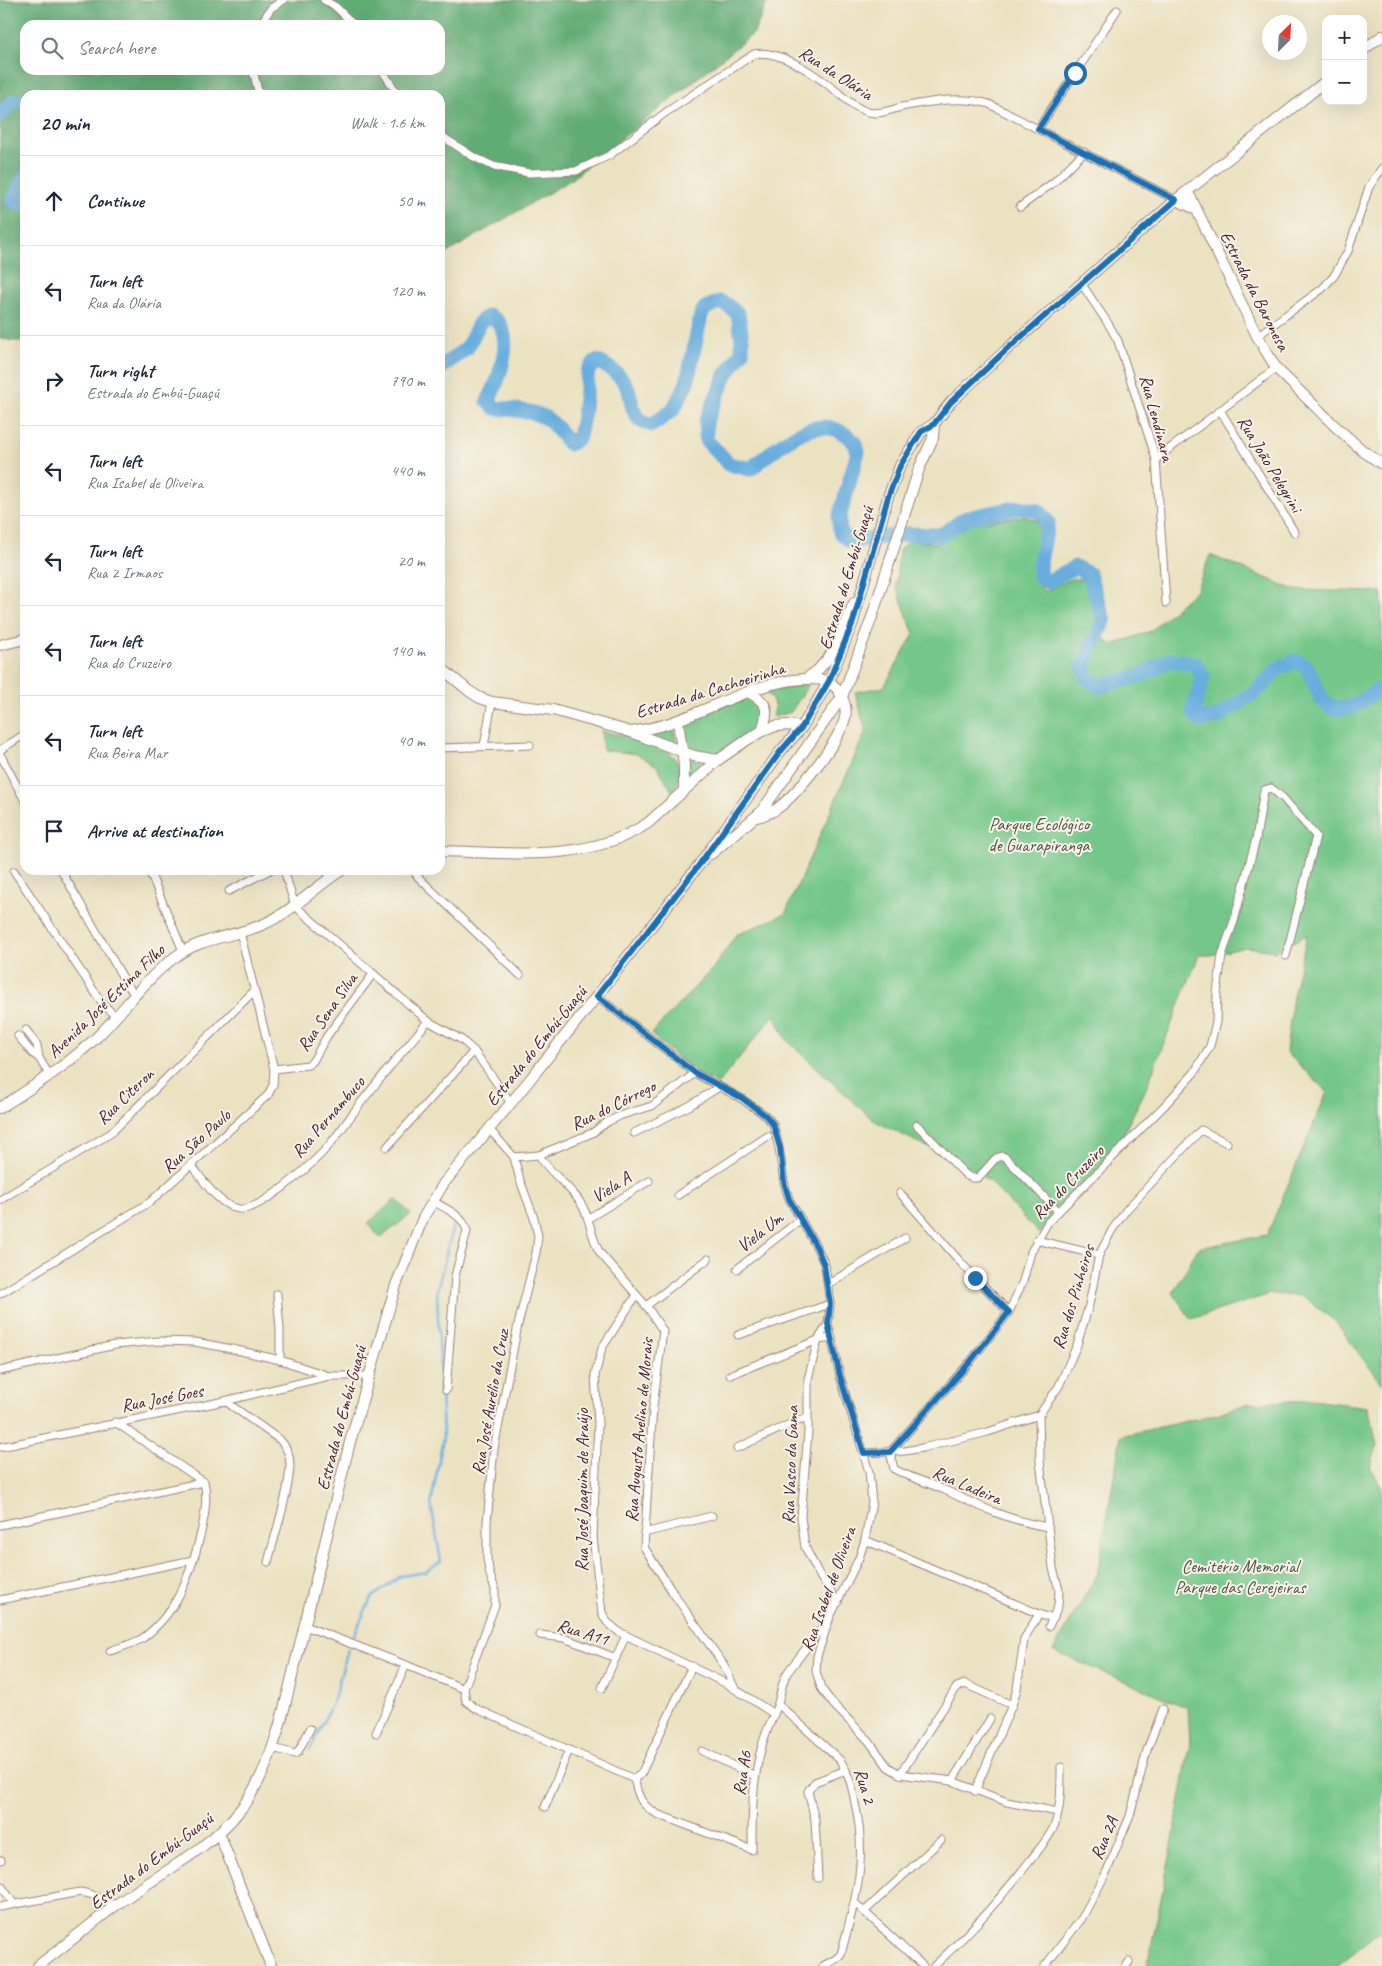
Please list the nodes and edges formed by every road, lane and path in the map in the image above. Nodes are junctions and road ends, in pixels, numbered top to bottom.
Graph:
1 (284, 0) edge
2 (324, 0) edge
3 (1117, 10) dead end
4 (263, 20) edge
5 (349, 20) edge
6 (1382, 36) edge
7 (1367, 47) edge
8 (254, 75) edge
9 (385, 75) edge
10 (1322, 83) edge
11 (258, 90) edge
12 (395, 90) edge
13 (1038, 129) junction
14 (445, 138) edge
15 (1084, 152) junction
16 (1382, 170) edge
17 (1191, 197) junction
18 (1176, 200) junction
19 (1020, 207) dead end
20 (1081, 283) junction
21 (1257, 336) junction
22 (1276, 368) junction
23 (1220, 410) junction
24 (934, 424) junction
25 (1156, 459) junction
26 (1382, 464) edge
27 (1295, 533) dead end
28 (862, 590) junction
29 (1166, 603) dead end
30 (20, 640) edge
31 (0, 645) edge
32 (445, 671) edge
33 (807, 678) junction
34 (829, 681) junction
35 (748, 692) junction
36 (842, 697) junction
37 (492, 702) junction
38 (678, 721) junction
39 (802, 727) junction
40 (762, 731) junction
41 (631, 732) junction
42 (819, 732) junction
43 (20, 737) edge
44 (530, 745) dead end
45 (484, 746) junction
46 (445, 748) edge
47 (0, 750) edge
48 (682, 752) junction
49 (0, 754) edge
50 (718, 760) junction
51 (684, 788) junction
52 (20, 792) edge
53 (757, 817) junction
54 (445, 851) edge
55 (699, 865) junction
56 (14, 870) dead end
57 (64, 875) edge
58 (151, 875) edge
59 (260, 875) edge
60 (286, 875) edge
61 (334, 875) edge
62 (418, 875) edge
63 (229, 891) dead end
64 (295, 906) junction
65 (240, 932) junction
66 (184, 951) junction
67 (1286, 956) dead end
68 (373, 974) junction
69 (520, 975) dead end
70 (253, 992) junction
71 (135, 996) junction
72 (597, 996) junction
73 (115, 1016) junction
74 (428, 1021) junction
75 (26, 1030) dead end
76 (18, 1036) dead end
77 (474, 1051) junction
78 (39, 1058) junction
79 (274, 1069) junction
80 (695, 1073) junction
81 (50, 1076) junction
82 (719, 1087) junction
83 (511, 1103) junction
84 (0, 1108) edge
85 (917, 1125) dead end
86 (489, 1129) junction
87 (634, 1133) dead end
88 (771, 1133) junction
89 (1227, 1142) dead end
90 (388, 1147) dead end
91 (538, 1155) junction
92 (514, 1157) junction
93 (192, 1166) junction
94 (649, 1181) dead end
95 (900, 1193) dead end
96 (678, 1194) dead end
97 (0, 1200) edge
98 (432, 1201) junction
99 (1058, 1211) junction
100 (589, 1218) junction
101 (801, 1219) junction
102 (905, 1238) dead end
103 (1036, 1240) junction
104 (1099, 1255) junction
105 (708, 1259) dead end
106 (737, 1268) dead end
107 (828, 1284) junction
108 (0, 1294) edge
109 (277, 1294) dead end
110 (637, 1296) junction
111 (830, 1304) junction
112 (646, 1306) junction
113 (1009, 1312) junction
114 (828, 1324) junction
115 (738, 1335) dead end
116 (832, 1338) junction
117 (818, 1340) junction
118 (280, 1360) junction
119 (0, 1372) edge
120 (730, 1375) dead end
121 (329, 1376) junction
122 (368, 1376) junction
123 (446, 1390) dead end
124 (225, 1401) junction
125 (1039, 1415) junction
126 (807, 1419) junction
127 (115, 1422) junction
128 (0, 1446) edge
129 (736, 1448) dead end
130 (890, 1452) junction
131 (864, 1453) junction
132 (204, 1482) junction
133 (712, 1516) dead end
134 (0, 1525) edge
135 (1048, 1527) junction
136 (644, 1533) junction
137 (865, 1540) junction
138 (193, 1560) junction
139 (268, 1562) dead end
140 (0, 1600) edge
141 (838, 1603) junction
142 (1041, 1615) junction
143 (830, 1617) junction
144 (1054, 1617) junction
145 (305, 1626) junction
146 (540, 1635) dead end
147 (626, 1635) junction
148 (110, 1651) dead end
149 (616, 1658) junction
150 (406, 1665) junction
151 (692, 1666) junction
152 (602, 1688) dead end
153 (464, 1689) junction
154 (735, 1689) junction
155 (778, 1704) junction
156 (1012, 1705) junction
157 (1163, 1709) dead end
158 (774, 1714) junction
159 (990, 1720) dead end
160 (310, 1729) dead end
161 (376, 1732) dead end
162 (273, 1748) junction
163 (570, 1750) junction
164 (702, 1752) dead end
165 (1061, 1767) dead end
166 (846, 1770) junction
167 (900, 1774) junction
168 (755, 1776) junction
169 (634, 1779) junction
170 (952, 1780) junction
171 (975, 1791) junction
172 (545, 1807) dead end
173 (1058, 1812) junction
174 (219, 1832) junction
175 (941, 1840) dead end
176 (818, 1878) dead end
177 (0, 1884) edge
178 (855, 1903) junction
179 (14, 1904) junction
180 (116, 1906) junction
181 (0, 1907) edge
182 (864, 1912) junction
183 (38, 1966) edge
184 (271, 1966) edge
185 (823, 1966) edge
186 (923, 1966) edge
187 (934, 1966) edge
188 (1045, 1966) edge

1 - 4 street
2 - 5 street
3 - 13 street
6 - 7 main road
8 - 11 street
9 - 12 street
10 - 17 main road, Estrada do Embú-Guaçú
13 - 14 street, Rua da Olária
13 - 15 street, Rua da Olária
15 - 18 street, Rua da Olária
15 - 19 street
16 - 21 street
17 - 18 main road, Estrada do Embú-Guaçú
17 - 18 main road
17 - 21 main road, Estrada da Baronesa
18 - 20 main road, Estrada do Embú-Guaçú
20 - 24 main road, Estrada do Embú-Guaçú
20 - 25 street, Rua Lendinara
21 - 22 main road, Estrada da Baronesa
22 - 23 street
22 - 26 main road, Estrada da Baronesa
23 - 25 street
23 - 27 street, Rua João Pelegrini
24 - 28 main road, Estrada do Embú-Guaçú
24 - 36 main road, Estrada do Embú-Guaçú
25 - 29 street, Rua Lendinara
28 - 33 main road
28 - 34 main road, Estrada do Embú-Guaçú
30 - 31 main road
32 - 37 main road, Estrada da Cachoeirinha
33 - 34 main road, Estrada da Cachoeirinha
33 - 35 main road, Estrada da Cachoeirinha
34 - 36 main road
34 - 39 main road, Estrada do Embú-Guaçú
35 - 38 main road, Estrada da Cachoeirinha
35 - 40 main road
36 - 42 main road, Estrada do Embú-Guaçú
36 - 53 main road
37 - 41 main road, Estrada da Cachoeirinha
37 - 45 street
38 - 41 main road, Estrada da Cachoeirinha
38 - 48 main road
39 - 40 main road
39 - 42 main road
39 - 55 main road, Estrada do Embú-Guaçú
40 - 50 main road
41 - 48 main road, Estrada da Cachoeirinha
42 - 53 main road, Estrada do Embú-Guaçú
43 - 47 street
44 - 45 street
45 - 46 street
48 - 50 main road, Estrada da Cachoeirinha
48 - 51 main road
49 - 52 street
50 - 51 main road
51 - 54 main road
53 - 55 main road, Estrada do Embú-Guaçú
55 - 72 main road, Estrada do Embú-Guaçú
56 - 73 street
57 - 71 street
58 - 66 street
59 - 63 street
60 - 64 street
61 - 64 main road, Avenida José Estima Filho
62 - 69 street
64 - 65 main road, Avenida José Estima Filho
64 - 68 street
65 - 66 main road, Avenida José Estima Filho
65 - 70 street, Rua São Paulo
66 - 71 main road, Avenida José Estima Filho
67 - 99 street, Rua do Cruzeiro
68 - 74 street
68 - 79 street, Rua Sena Silva
70 - 79 street, Rua São Paulo
70 - 97 street, Rua Citeron
71 - 73 main road, Avenida José Estima Filho
72 - 80 street, Rua Isabel de Oliveira
72 - 83 main road, Estrada do Embú-Guaçú
73 - 81 main road, Avenida José Estima Filho
74 - 77 street
74 - 93 street, Rua Pernambuco
75 - 78 street
76 - 78 street
77 - 83 street
77 - 90 street
78 - 81 street
79 - 93 street, Rua São Paulo
80 - 82 street, Rua Isabel de Oliveira
80 - 91 street, Rua do Córrego
81 - 84 main road, Avenida José Estima Filho
82 - 87 street
82 - 88 street, Rua Isabel de Oliveira
83 - 86 main road, Estrada do Embú-Guaçú
85 - 99 street
86 - 92 street, Rua José Aurélio da Cruz
86 - 98 main road, Estrada do Embú-Guaçú
88 - 96 street
88 - 101 street, Rua Isabel de Oliveira
89 - 104 street, Rua dos Pinheiros
91 - 92 street
91 - 100 street, Rua Augusto Avelino de Morais
92 - 153 street, Rua José Aurélio da Cruz
93 - 108 street, Rua São Paulo
94 - 100 street, Viela A
95 - 113 street
98 - 122 main road, Estrada do Embú-Guaçú
98 - 123 street
99 - 103 street, Rua do Cruzeiro
100 - 110 street, Rua Augusto Avelino de Morais
101 - 106 street, Viela Um
101 - 107 street, Rua Isabel de Oliveira
102 - 107 street
103 - 104 street
103 - 113 street, Rua do Cruzeiro
104 - 125 street, Rua dos Pinheiros
105 - 112 street
107 - 111 street, Rua Isabel de Oliveira
109 - 118 street
110 - 112 street, Rua Augusto Avelino de Morais
110 - 147 street, Rua José Joaquim de Araújo
111 - 114 street, Rua Isabel de Oliveira
111 - 115 street
112 - 136 street, Rua Augusto Avelino de Morais
113 - 130 street, Rua do Cruzeiro
114 - 116 street, Rua Isabel de Oliveira
114 - 117 street, Rua Vasco da Gama
116 - 117 street
116 - 131 street, Rua Isabel de Oliveira
117 - 120 street
117 - 126 street, Rua Vasco da Gama
118 - 119 street
118 - 121 street
121 - 122 street
121 - 124 street, Rua José Goes
122 - 145 main road, Estrada do Embú-Guaçú
124 - 127 street, Rua José Goes
124 - 139 street
125 - 130 street
125 - 135 street
126 - 129 street
126 - 141 street, Rua Vasco da Gama
127 - 128 street, Rua José Goes
127 - 132 street
130 - 131 street
130 - 135 street, Rua Ladeira
131 - 137 street, Rua Isabel de Oliveira
132 - 134 street
132 - 138 street
133 - 136 street
135 - 144 street
136 - 154 street, Rua Augusto Avelino de Morais
137 - 141 street, Rua Isabel de Oliveira
137 - 142 street
138 - 140 street
138 - 148 street
141 - 143 street, Rua Isabel de Oliveira
142 - 144 street
142 - 144 street
142 - 156 street
143 - 155 street
143 - 167 street, Rua Isabel de Oliveira
145 - 150 street
145 - 162 main road, Estrada do Embú-Guaçú
146 - 149 street, Rua A11
147 - 149 street
147 - 151 street, Rua José Joaquim de Araújo
149 - 152 street
150 - 153 street
150 - 161 street
151 - 154 street, Rua José Joaquim de Araújo
151 - 169 street
153 - 163 street
154 - 158 street, Rua José Joaquim de Araújo
155 - 158 street, Rua A6
155 - 166 street, Rua 2
156 - 167 street
156 - 171 street
157 - 188 street, Rua 2A
158 - 168 street, Rua A6
159 - 170 street
160 - 162 street
162 - 174 main road, Estrada do Embú-Guaçú
163 - 169 street
163 - 172 street
164 - 168 street
165 - 173 street
166 - 176 street
166 - 178 street, Rua 2
167 - 170 street
168 - 169 street, Rua A6
170 - 171 street
171 - 173 street
173 - 187 street
174 - 180 main road, Estrada do Embú-Guaçú
174 - 184 main road
175 - 182 street
177 - 179 street
178 - 182 street
178 - 185 street, Rua 2
179 - 180 street
179 - 181 street
180 - 183 main road, Estrada do Embú-Guaçú
182 - 186 street

